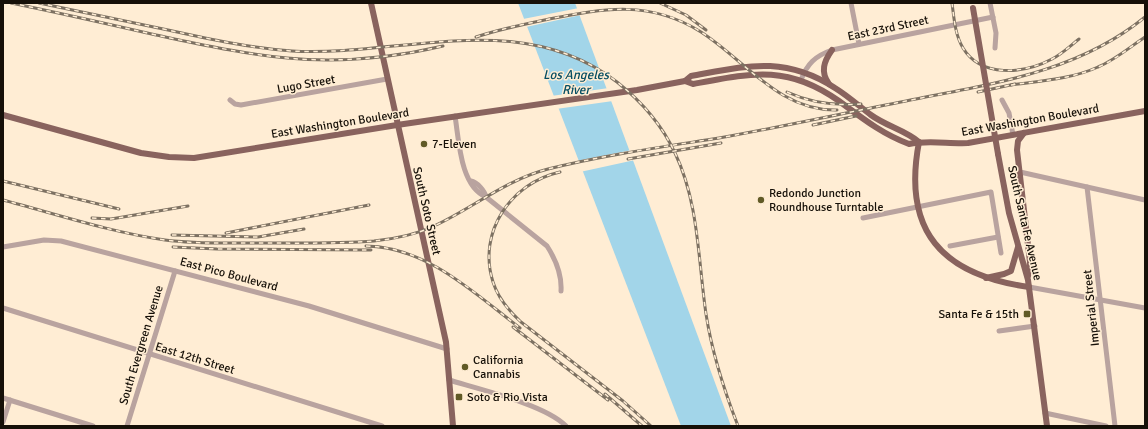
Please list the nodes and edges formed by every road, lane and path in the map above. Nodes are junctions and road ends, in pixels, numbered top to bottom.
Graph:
1 (371, 3) edge
2 (851, 3) edge
3 (990, 3) edge
4 (972, 6) edge
5 (992, 17) junction
6 (859, 44) junction
7 (995, 48) dead end
8 (832, 50) junction
9 (804, 73) junction
10 (387, 79) junction
11 (801, 80) junction
12 (685, 81) junction
13 (830, 85) junction
14 (230, 100) dead end
15 (1002, 100) dead end
16 (1145, 111) edge
17 (3, 115) edge
18 (455, 116) junction
19 (397, 125) junction
20 (1024, 133) junction
21 (1013, 135) junction
22 (919, 142) junction
23 (1020, 172) junction
24 (1087, 187) junction
25 (1145, 200) edge
26 (917, 207) junction
27 (862, 218) dead end
28 (998, 237) junction
29 (1018, 245) junction
30 (950, 246) dead end
31 (3, 247) edge
32 (1001, 253) dead end
33 (175, 271) junction
34 (984, 278) junction
35 (1028, 278) junction
36 (1029, 287) junction
37 (561, 291) dead end
38 (1100, 299) junction
39 (3, 308) edge
40 (1145, 308) edge
41 (1035, 326) junction
42 (999, 331) dead end
43 (447, 349) junction
44 (150, 355) junction
45 (449, 380) junction
46 (3, 398) edge
47 (10, 400) junction
48 (1045, 414) junction
49 (3, 422) edge
50 (93, 426) edge
51 (127, 426) edge
52 (382, 426) edge
53 (454, 426) edge
54 (566, 426) edge
55 (1046, 426) edge
56 (1106, 426) edge
57 (1115, 426) edge

1 - 10 main road, South Soto Street
2 - 6 street
3 - 5 street
4 - 29 main road, South Santa Fe Avenue, bridge
5 - 6 street, East 23rd Street
5 - 7 street
6 - 8 street, East 23rd Street
8 - 9 street, East 23rd Street
8 - 13 main road
9 - 11 street, East 23rd Street
9 - 12 main road, East Washington Boulevard
9 - 13 main road, East Washington Boulevard
10 - 14 street, Lugo Street
10 - 19 main road, South Soto Street
11 - 12 main road, East Washington Boulevard
11 - 22 main road, East Washington Boulevard
12 - 18 main road, East Washington Boulevard
13 - 22 main road, East Washington Boulevard
15 - 21 street
16 - 20 main road, East Washington Boulevard
17 - 19 main road, East Washington Boulevard
18 - 19 main road, East Washington Boulevard
18 - 37 street
19 - 43 main road, South Soto Street
20 - 21 main road, East Washington Boulevard
20 - 23 main road
21 - 22 main road, East Washington Boulevard
22 - 26 main road
23 - 24 street
23 - 35 main road
24 - 25 street
24 - 38 street, Imperial Street
26 - 27 street
26 - 28 street
26 - 34 main road
28 - 30 street
28 - 32 street
29 - 34 main road
29 - 35 main road, South Santa Fe Avenue
31 - 33 street, East Pico Boulevard
33 - 43 street, East Pico Boulevard
33 - 44 street, South Evergreen Avenue
34 - 36 main road
35 - 36 main road, South Santa Fe Avenue
36 - 38 street
36 - 41 main road, South Santa Fe Avenue
38 - 40 street
38 - 57 street, Imperial Street
39 - 44 street, East 12th Street
41 - 42 street
41 - 48 main road, South Santa Fe Avenue
43 - 45 main road, South Soto Street
44 - 51 street, South Evergreen Avenue
44 - 52 street, East 12th Street
45 - 53 main road, South Soto Street
45 - 54 street
46 - 47 street
47 - 49 street
47 - 50 street
48 - 55 main road, South Santa Fe Avenue
48 - 56 street

